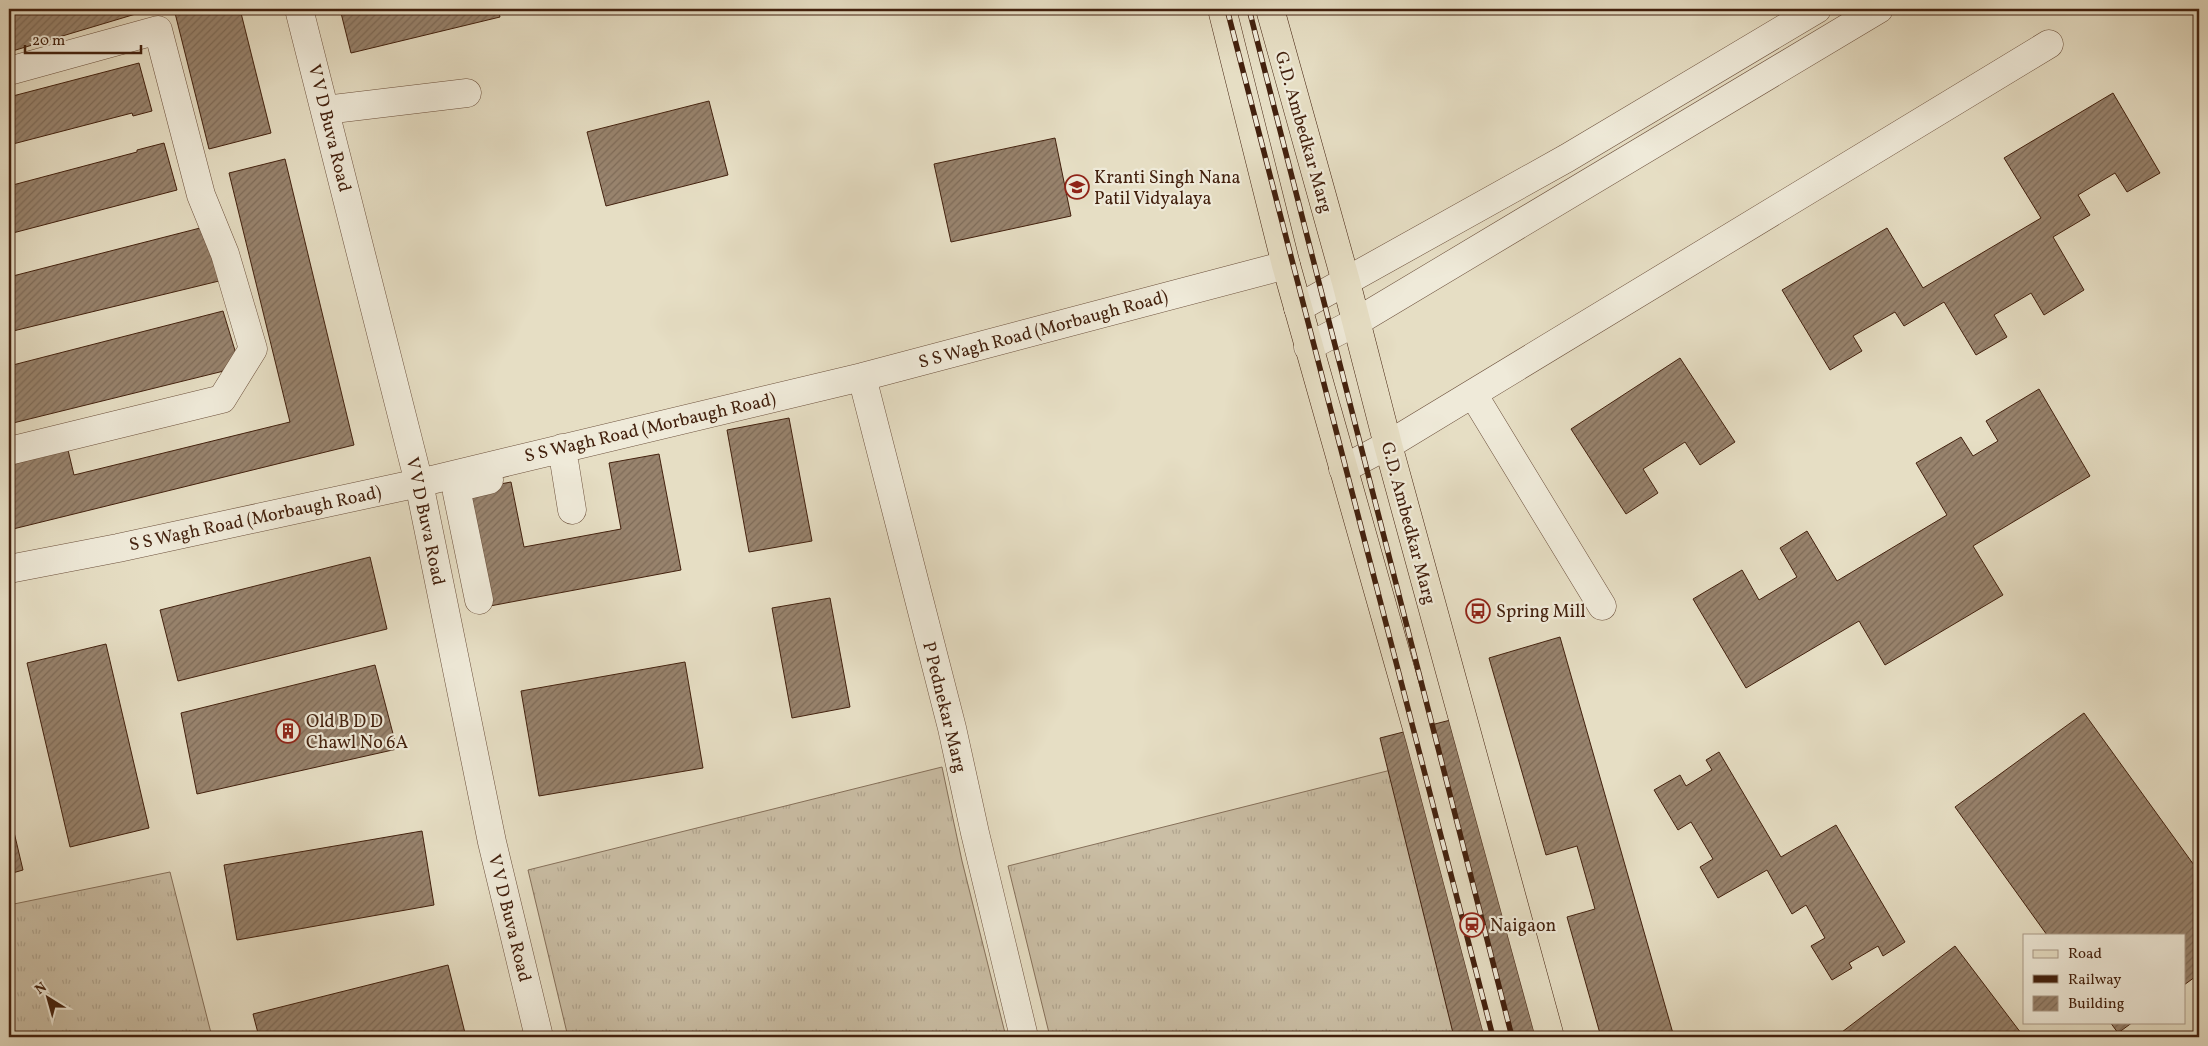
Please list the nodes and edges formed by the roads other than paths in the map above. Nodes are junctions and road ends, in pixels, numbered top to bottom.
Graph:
1 (299, 9) edge
2 (1222, 9) edge
3 (1270, 9) edge
4 (1817, 9) edge
5 (1879, 9) edge
6 (155, 20) edge
7 (2049, 44) dead end
8 (9, 72) edge
9 (467, 93) dead end
10 (325, 110) junction
11 (1286, 265) junction
12 (1346, 282) junction
13 (1298, 308) junction
14 (1356, 322) junction
15 (1308, 347) junction
16 (862, 377) junction
17 (1473, 394) junction
18 (652, 440) dead end
19 (1388, 445) junction
20 (9, 451) edge
21 (563, 456) junction
22 (1343, 469) junction
23 (419, 483) junction
24 (572, 510) dead end
25 (9, 569) edge
26 (479, 600) dead end
27 (1602, 606) dead end
28 (539, 1037) edge
29 (1024, 1037) edge
30 (1499, 1037) edge
31 (1550, 1037) edge

1 - 10 street, V V D Buva Road
2 - 11 main road
3 - 12 main road, G.D. Ambedkar Marg
4 - 12 street
5 - 14 street
6 - 8 street
6 - 20 street
7 - 17 street
9 - 10 street
10 - 23 street, V V D Buva Road
11 - 13 main road
11 - 16 street, S S Wagh Road (Morbaugh Road)
12 - 13 street
12 - 14 main road, G.D. Ambedkar Marg
13 - 15 main road
14 - 15 street
14 - 19 main road, G.D. Ambedkar Marg
15 - 22 main road
16 - 21 street, S S Wagh Road (Morbaugh Road)
16 - 29 street, P Pednekar Marg
17 - 19 street
17 - 27 street
18 - 21 street
19 - 22 street
19 - 31 main road, G.D. Ambedkar Marg
21 - 23 street, S S Wagh Road (Morbaugh Road)
21 - 24 street
21 - 26 street
22 - 30 main road
23 - 25 street, S S Wagh Road (Morbaugh Road)
23 - 28 street, V V D Buva Road

